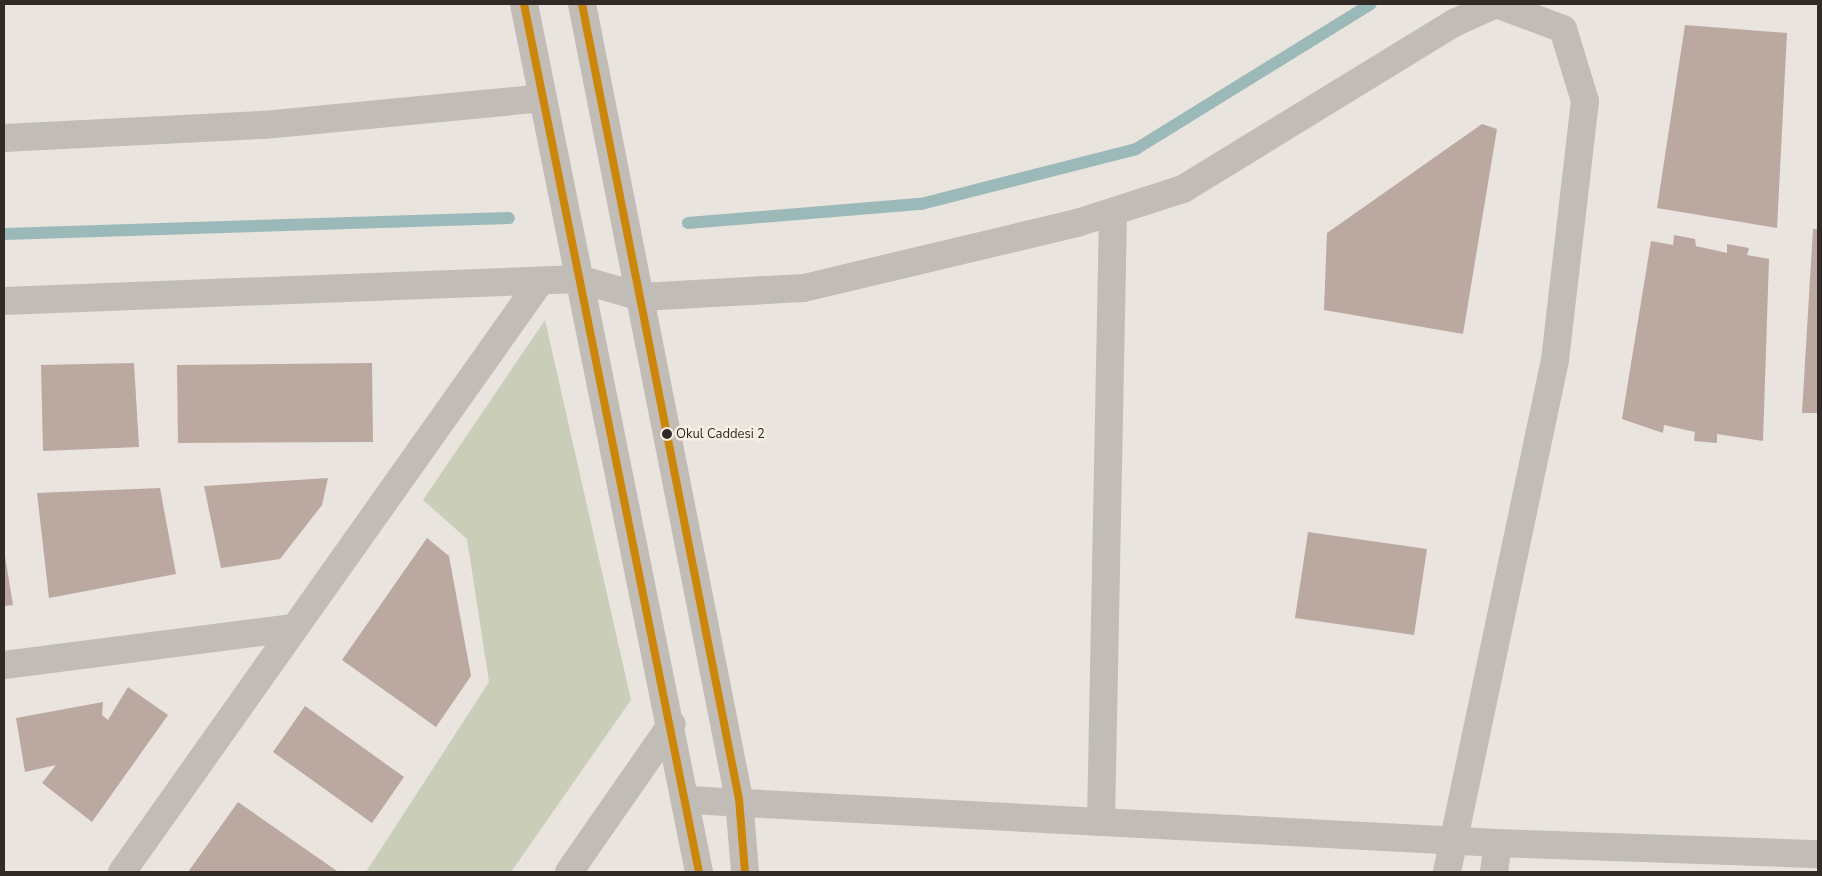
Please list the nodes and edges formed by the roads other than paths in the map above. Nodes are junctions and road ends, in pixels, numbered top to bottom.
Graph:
1 (524, 4) edge
2 (582, 4) edge
3 (1496, 4) edge
4 (543, 98) junction
5 (4, 138) edge
6 (1113, 212) junction
7 (579, 279) junction
8 (538, 283) junction
9 (641, 297) junction
10 (4, 301) edge
11 (294, 628) junction
12 (4, 665) edge
13 (672, 724) junction
14 (738, 799) junction
15 (688, 800) junction
16 (1102, 822) junction
17 (1452, 838) junction
18 (1498, 843) junction
19 (1818, 854) edge
20 (122, 872) edge
21 (569, 872) edge
22 (699, 872) edge
23 (745, 872) edge
24 (1447, 872) edge
25 (1494, 872) edge

1 - 4 street
2 - 9 street
3 - 6 street
3 - 17 street
4 - 5 street
4 - 7 street
6 - 9 street
6 - 16 street
7 - 8 street
7 - 9 street
7 - 13 street
8 - 10 street
8 - 11 street
9 - 14 street
11 - 12 street
11 - 20 street
13 - 15 street
13 - 21 street
14 - 15 street
14 - 16 street
14 - 23 street
15 - 22 street
16 - 17 street
17 - 18 street
17 - 24 street
18 - 19 street
18 - 25 street

